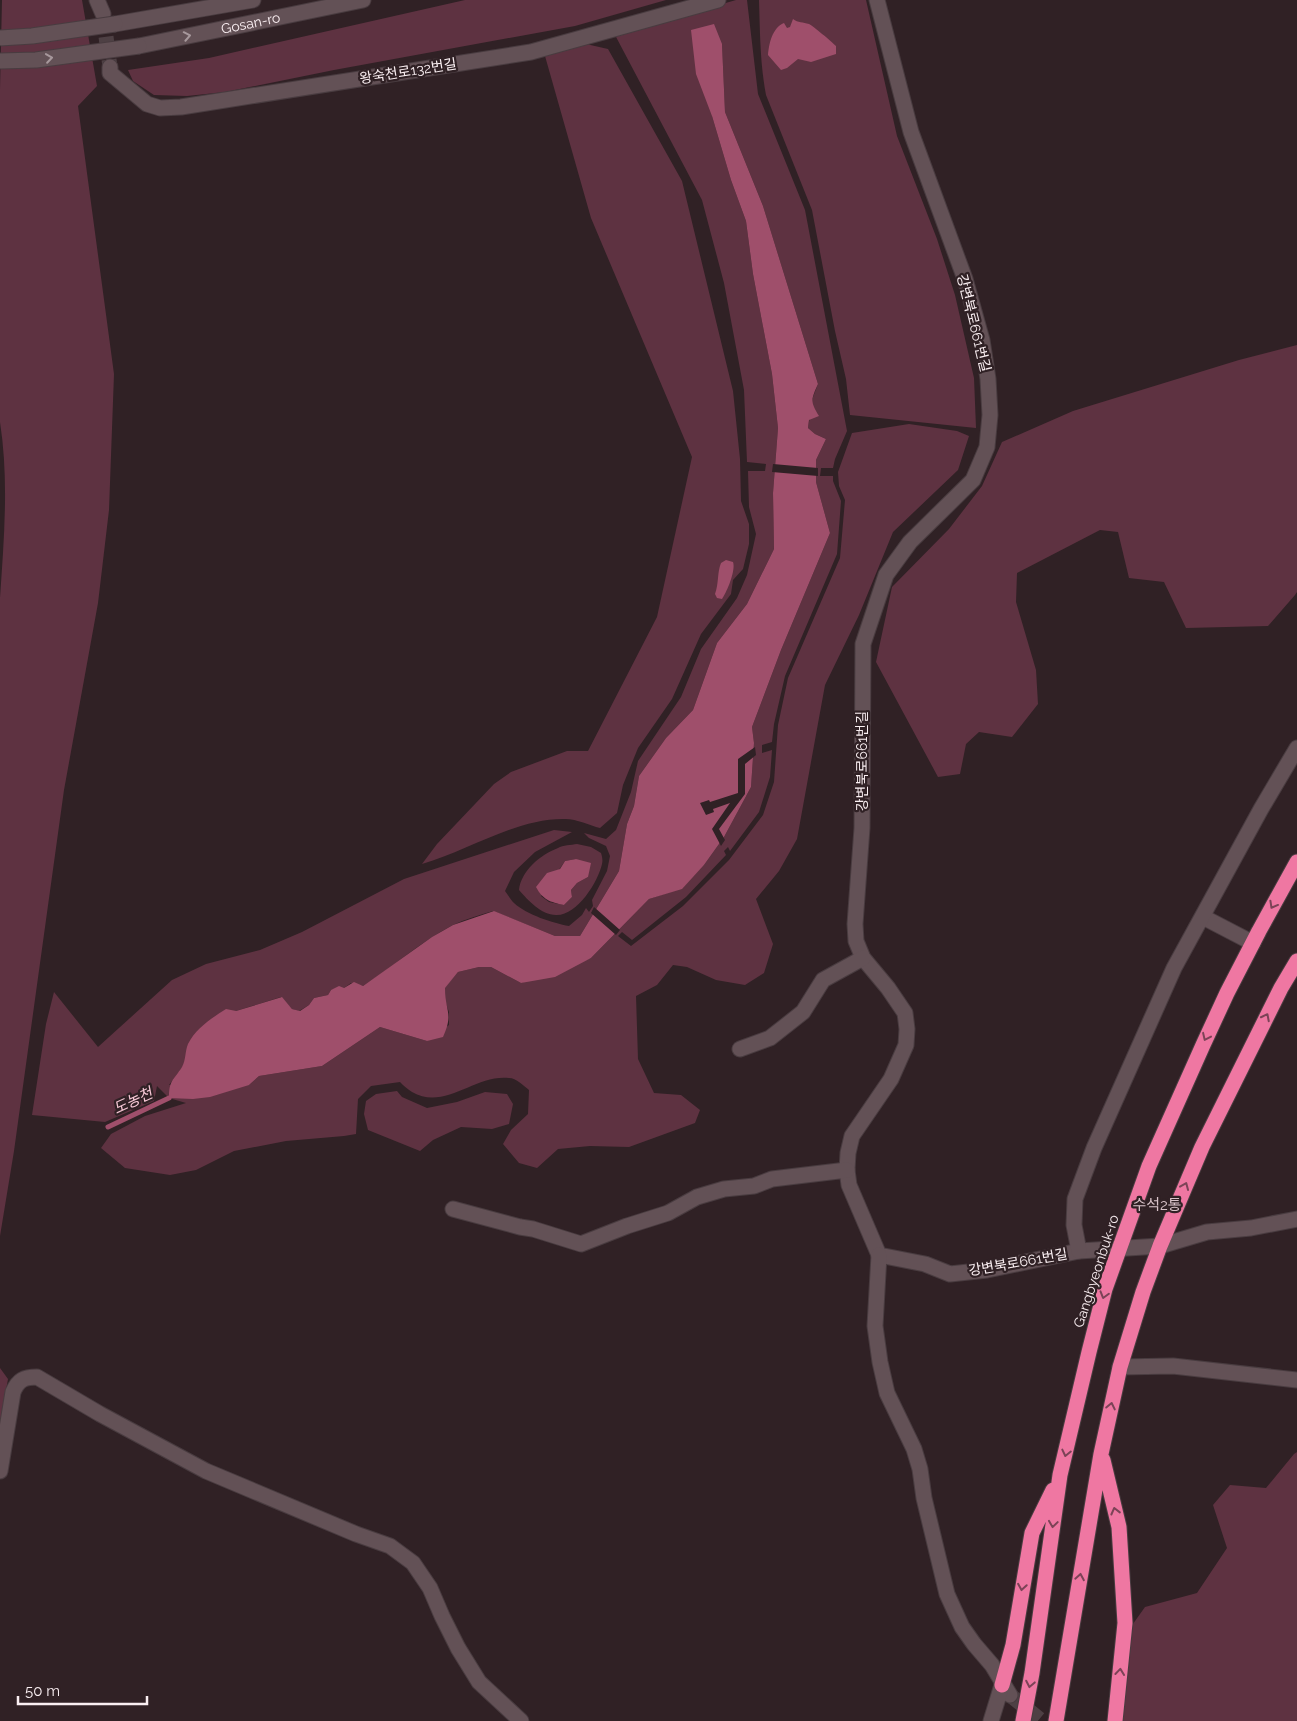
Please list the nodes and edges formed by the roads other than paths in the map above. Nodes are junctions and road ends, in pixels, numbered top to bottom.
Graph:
1 (97, 0) edge
2 (253, 0) edge
3 (363, 0) edge
4 (718, 0) edge
5 (877, 0) edge
6 (103, 14) tunnel mouth
7 (0, 38) edge
8 (0, 61) edge
9 (110, 67) tunnel mouth
10 (1297, 748) edge
11 (1297, 862) edge
12 (1203, 916) junction
13 (1253, 943) junction
14 (863, 958) junction
15 (1297, 961) edge
16 (740, 1049) dead end
17 (847, 1170) junction
18 (453, 1208) dead end
19 (1297, 1219) edge
20 (1160, 1246) junction
21 (1119, 1248) junction
22 (1078, 1251) junction
23 (879, 1255) junction
24 (1120, 1366) junction
25 (1297, 1380) edge
26 (1101, 1454) junction
27 (0, 1471) edge
28 (1060, 1476) junction
29 (1006, 1690) junction
30 (521, 1721) edge
31 (991, 1721) edge
32 (1023, 1721) edge
33 (1056, 1721) edge
34 (1115, 1721) edge

1 - 6 street
2 - 7 street, Gosan-ro, bridge
8 -> 3 street, Gosan-ro, bridge
4 - 9 street, 왕숙천로132번길
5 - 14 street, 강변북로661번길
10 - 12 street
11 -> 13 highway, Gangbyeonbuk-ro
12 - 13 street
12 - 22 street
13 -> 21 highway, Gangbyeonbuk-ro
14 - 16 street
14 - 17 street, 강변북로661번길
20 -> 15 highway
17 - 18 street
17 - 23 street, 강변북로661번길
19 - 20 street, 강변북로661번길
20 - 21 street, 강변북로661번길
20 - 24 highway
21 - 22 street, 강변북로661번길
21 -> 28 highway, Gangbyeonbuk-ro
22 - 23 street, 강변북로661번길
23 - 29 street
24 - 25 street
26 -> 24 highway
33 -> 26 highway
34 -> 26 highway
27 - 30 street
28 -> 29 highway
28 -> 32 highway, Gangbyeonbuk-ro
29 - 31 street

